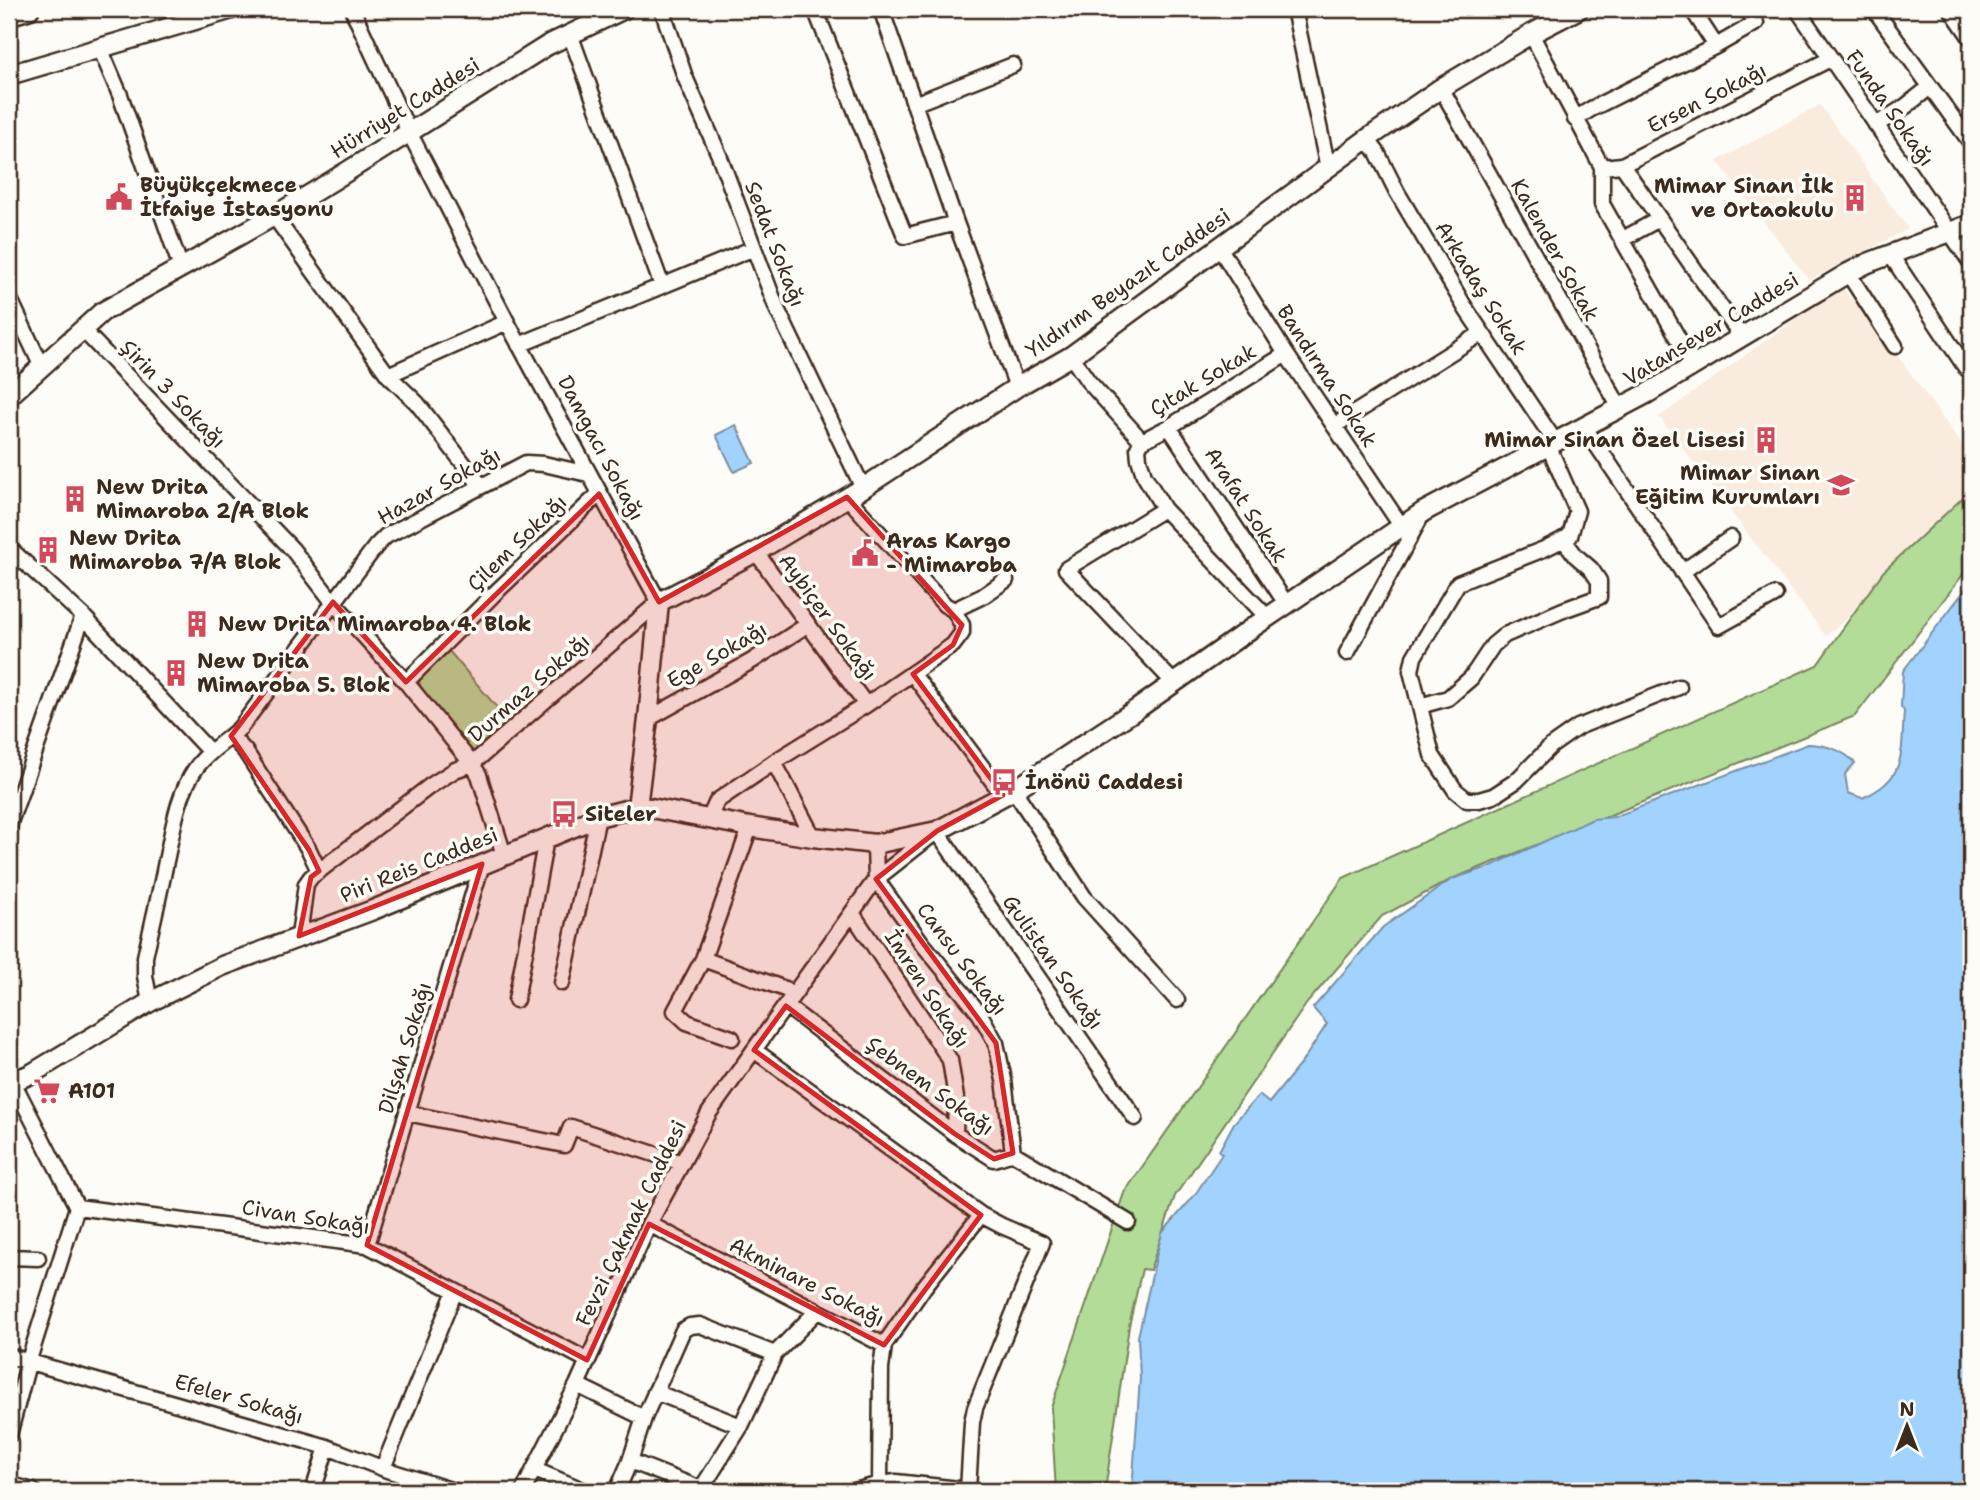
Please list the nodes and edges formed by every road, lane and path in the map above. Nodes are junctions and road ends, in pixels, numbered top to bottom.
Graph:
1 (29, 9) edge
2 (232, 9) edge
3 (352, 9) edge
4 (624, 9) edge
5 (662, 9) edge
6 (815, 9) edge
7 (881, 9) edge
8 (1294, 9) edge
9 (1579, 9) edge
10 (1692, 9) edge
11 (1747, 9) edge
12 (1797, 9) edge
13 (1874, 9) edge
14 (1951, 9) edge
15 (9, 15) edge
16 (570, 34) junction
17 (1531, 34) junction
18 (1971, 38) edge
19 (1716, 47) junction
20 (100, 48) junction
21 (1830, 59) junction
22 (1013, 65) dead end
23 (9, 75) edge
24 (1930, 87) junction
25 (1441, 88) junction
26 (914, 104) junction
27 (1575, 119) junction
28 (1876, 125) junction
29 (409, 132) junction
30 (1971, 143) edge
31 (1372, 146) junction
32 (1622, 165) junction
33 (1602, 167) junction
34 (1328, 168) junction
35 (274, 216) junction
36 (1659, 219) junction
37 (956, 223) junction
38 (1971, 224) edge
39 (1951, 231) junction
40 (1623, 239) junction
41 (1219, 247) junction
42 (754, 248) junction
43 (1890, 254) junction
44 (1971, 263) edge
45 (181, 268) junction
46 (1848, 273) junction
47 (662, 286) junction
48 (9, 297) edge
49 (506, 322) junction
50 (82, 329) junction
51 (1482, 333) junction
52 (1741, 336) junction
53 (519, 345) junction
54 (1895, 346) dead end
55 (1286, 355) junction
56 (1071, 356) junction
57 (41, 365) junction
58 (1694, 366) junction
59 (1966, 368) dead end
60 (388, 375) junction
61 (1017, 387) junction
62 (9, 396) edge
63 (1620, 408) junction
64 (1334, 426) junction
65 (1169, 427) junction
66 (1585, 428) junction
67 (1142, 441) junction
68 (1552, 445) junction
69 (588, 474) junction
70 (481, 486) junction
71 (855, 492) junction
72 (599, 494) junction
73 (1164, 509) junction
74 (1423, 512) junction
75 (1402, 527) junction
76 (1731, 538) dead end
77 (1563, 539) junction
78 (9, 548) edge
79 (756, 552) junction
80 (1682, 572) junction
81 (1006, 580) dead end
82 (1775, 595) dead end
83 (333, 602) junction
84 (659, 602) junction
85 (1287, 606) junction
86 (954, 610) junction
87 (83, 616) junction
88 (1268, 618) junction
89 (807, 625) junction
90 (1348, 653) dead end
91 (912, 673) junction
92 (406, 682) junction
93 (1174, 683) junction
94 (1679, 687) dead end
95 (866, 705) junction
96 (1420, 706) junction
97 (648, 719) junction
98 (231, 736) junction
99 (210, 752) junction
100 (774, 762) junction
101 (472, 764) junction
102 (1009, 792) junction
103 (11, 806) edge
104 (637, 807) junction
105 (598, 817) junction
106 (709, 819) junction
107 (9, 825) edge
108 (750, 827) junction
109 (937, 831) junction
110 (813, 837) junction
111 (546, 839) junction
112 (875, 844) junction
113 (504, 855) junction
114 (482, 864) junction
115 (319, 871) junction
116 (876, 879) junction
117 (852, 913) junction
118 (299, 936) junction
119 (703, 959) junction
120 (562, 983) dead end
121 (516, 1000) dead end
122 (1177, 1000) dead end
123 (790, 1001) junction
124 (150, 1002) junction
125 (732, 1038) dead end
126 (754, 1050) junction
127 (11, 1083) edge
128 (407, 1113) junction
129 (1135, 1118) dead end
130 (956, 1134) junction
131 (1013, 1153) junction
132 (682, 1163) junction
133 (76, 1207) junction
134 (981, 1215) junction
135 (1128, 1222) dead end
136 (649, 1224) junction
137 (367, 1245) junction
138 (9, 1257) edge
139 (38, 1258) dead end
140 (455, 1291) junction
141 (817, 1311) junction
142 (884, 1345) junction
143 (775, 1354) junction
144 (9, 1356) edge
145 (29, 1360) junction
146 (587, 1360) junction
147 (577, 1385) junction
148 (655, 1392) junction
149 (644, 1418) junction
150 (741, 1426) junction
151 (9, 1435) edge
152 (327, 1447) junction
153 (631, 1461) junction
154 (383, 1468) junction
155 (535, 1470) junction
156 (9, 1484) edge
157 (880, 1484) junction
158 (701, 1490) edge
159 (33, 1491) edge
160 (313, 1491) edge
161 (454, 1491) edge
162 (523, 1491) edge
163 (585, 1491) edge
164 (617, 1491) edge
165 (855, 1491) edge

1 - 15 highway
2 - 20 main road
3 - 29 street, Damgacı Sokağı
4 - 16 main road, Hürriyet Caddesi
5 - 42 street, Sedat Sokağı
6 - 37 street
7 - 26 street
8 - 34 street
9 - 17 main road, Yıldırım Beyazıt Caddesi
10 - 19 street
11 - 19 street
12 - 21 street, Funda Sokağı
13 - 24 street
14 - 18 street
16 - 29 main road, Hürriyet Caddesi
16 - 47 street
17 - 25 main road, Yıldırım Beyazıt Caddesi
17 - 27 street
19 - 27 street
20 - 23 main road
20 - 45 street
21 - 28 street, Funda Sokağı
21 - 32 street, Ersen Sokağı
22 - 26 street
24 - 28 street
24 - 30 street
25 - 31 main road, Yıldırım Beyazıt Caddesi
25 - 63 street, Kalender Sokak
26 - 37 street
27 - 33 street
28 - 39 street, Funda Sokağı
29 - 35 main road, Hürriyet Caddesi
29 - 49 street, Damgacı Sokağı
31 - 34 main road, Yıldırım Beyazıt Caddesi
31 - 51 street, Arkadaş Sokak
32 - 33 street, Ersen Sokağı
32 - 36 street
33 - 40 street
34 - 41 main road, Yıldırım Beyazıt Caddesi
35 - 45 main road, Hürriyet Caddesi
35 - 60 street
36 - 40 street
36 - 52 street
37 - 61 street
38 - 39 main road, Vatansever Caddesi
39 - 43 main road, Vatansever Caddesi
39 - 44 street, Funda Sokağı
40 - 58 street
41 - 55 street, Bandırma Sokak
41 - 56 main road, Yıldırım Beyazıt Caddesi
42 - 47 street
42 - 71 street, Sedat Sokağı
43 - 46 main road, Vatansever Caddesi
43 - 59 street
45 - 50 main road, Hürriyet Caddesi
46 - 52 main road, Vatansever Caddesi
46 - 54 street
47 - 53 street
48 - 57 street
49 - 53 street, Damgacı Sokağı
49 - 60 street
50 - 57 main road, Hürriyet Caddesi
50 - 83 street, Şirin 3 Sokağı
51 - 64 street
51 - 68 street, Arkadaş Sokak
52 - 58 main road, Vatansever Caddesi
53 - 69 street, Damgacı Sokağı
55 - 64 street, Bandırma Sokak
55 - 65 street, Çıtak Sokak
56 - 61 main road, Yıldırım Beyazıt Caddesi
56 - 67 street
57 - 62 main road, Hürriyet Caddesi
58 - 63 main road, Vatansever Caddesi
60 - 70 street
61 - 71 main road, Yıldırım Beyazıt Caddesi
63 - 66 main road, Vatansever Caddesi
64 - 75 street, Bandırma Sokak
65 - 67 street, Çıtak Sokak
65 - 85 street, Arafat Sokak
66 - 68 main road, Vatansever Caddesi
66 - 80 street
67 - 73 street
68 - 74 main road, Vatansever Caddesi
68 - 77 street, Arkadaş Sokak
69 - 70 street, Hazar Sokağı
69 - 72 street, Damgacı Sokağı
70 - 83 street, Hazar Sokağı
71 - 79 main road, Yıldırım Beyazıt Caddesi
71 - 86 street, Sedat Sokağı
72 - 84 street, Damgacı Sokağı
72 - 92 street, Çilem Sokağı
73 - 88 street
73 - 93 street
74 - 75 main road
74 - 90 street
75 - 85 main road
76 - 80 street
77 - 96 street
77 - 96 street
78 - 87 street
79 - 84 main road, Yıldırım Beyazıt Caddesi
79 - 89 street, Aybiçer Sokağı
80 - 82 street
81 - 86 street
83 - 92 street, Şirin 3 Sokağı
83 - 98 street, Hazar Sokağı
84 - 97 main road
84 - 101 street, Durmaz Sokağı
85 - 88 main road
86 - 91 street
87 - 99 street
87 - 103 street
88 - 93 main road
89 - 95 street, Aybiçer Sokağı
89 - 97 street, Ege Sokağı
91 - 95 street
91 - 102 street
92 - 101 street, Şirin 3 Sokağı
93 - 102 main road
94 - 96 street
95 - 100 street
97 - 104 main road
98 - 99 street, Hazar Sokağı
98 - 115 street
99 - 124 street, Hazar Sokağı
100 - 106 street
100 - 110 street
101 - 113 street, Şirin 3 Sokağı
101 - 115 street, Durmaz Sokağı
102 - 109 main road
102 - 122 street
103 - 107 street
104 - 105 main road, Piri Reis Caddesi
104 - 106 main road, Piri Reis Caddesi
105 - 111 main road, Piri Reis Caddesi
105 - 120 street
106 - 108 main road, Piri Reis Caddesi
108 - 110 main road, Piri Reis Caddesi
108 - 119 street
109 - 112 main road
109 - 116 street, Fevzi Çakmak Caddesi
109 - 129 street, Gulistan Sokağı
110 - 112 main road, Piri Reis Caddesi
111 - 113 main road, Piri Reis Caddesi
111 - 121 street
112 - 116 street
113 - 114 main road, Piri Reis Caddesi
114 - 118 main road, Piri Reis Caddesi
114 - 128 street, Dilşah Sokağı
115 - 118 street
116 - 117 street, Fevzi Çakmak Caddesi
116 - 131 street, Cansu Sokağı
117 - 123 street, Fevzi Çakmak Caddesi
117 - 130 street, İmren Sokağı
118 - 124 main road, Piri Reis Caddesi
119 - 123 street, Şebnem Sokağı
119 - 125 street
123 - 126 street, Fevzi Çakmak Caddesi
123 - 130 street, Şebnem Sokağı
124 - 127 main road, Piri Reis Caddesi
126 - 132 street, Fevzi Çakmak Caddesi
126 - 134 street
127 - 133 street
128 - 132 street
128 - 137 street, Dilşah Sokağı
130 - 131 street, Şebnem Sokağı
131 - 135 street, Şebnem Sokağı
132 - 136 street, Fevzi Çakmak Caddesi
133 - 137 street, Civan Sokağı
133 - 145 street
134 - 142 street, Akminare Sokağı
134 - 157 street
136 - 141 street, Akminare Sokağı
136 - 146 street, Fevzi Çakmak Caddesi
137 - 140 street, Civan Sokağı
138 - 139 street
140 - 146 street, Civan Sokağı
140 - 154 street
141 - 142 street, Akminare Sokağı
141 - 143 street
142 - 157 street
143 - 148 street
143 - 150 street
144 - 145 street, Efeler Sokağı
145 - 151 street
145 - 152 street, Efeler Sokağı
146 - 147 street, Fevzi Çakmak Caddesi
147 - 149 street
147 - 155 street, Fevzi Çakmak Caddesi
148 - 149 street
148 - 150 street
149 - 153 street
150 - 158 street
152 - 154 street, Efeler Sokağı
152 - 160 street
153 - 158 street
153 - 164 street
154 - 161 street, Efeler Sokağı
155 - 162 street, Fevzi Çakmak Caddesi
155 - 163 street
156 - 159 street
157 - 165 street

